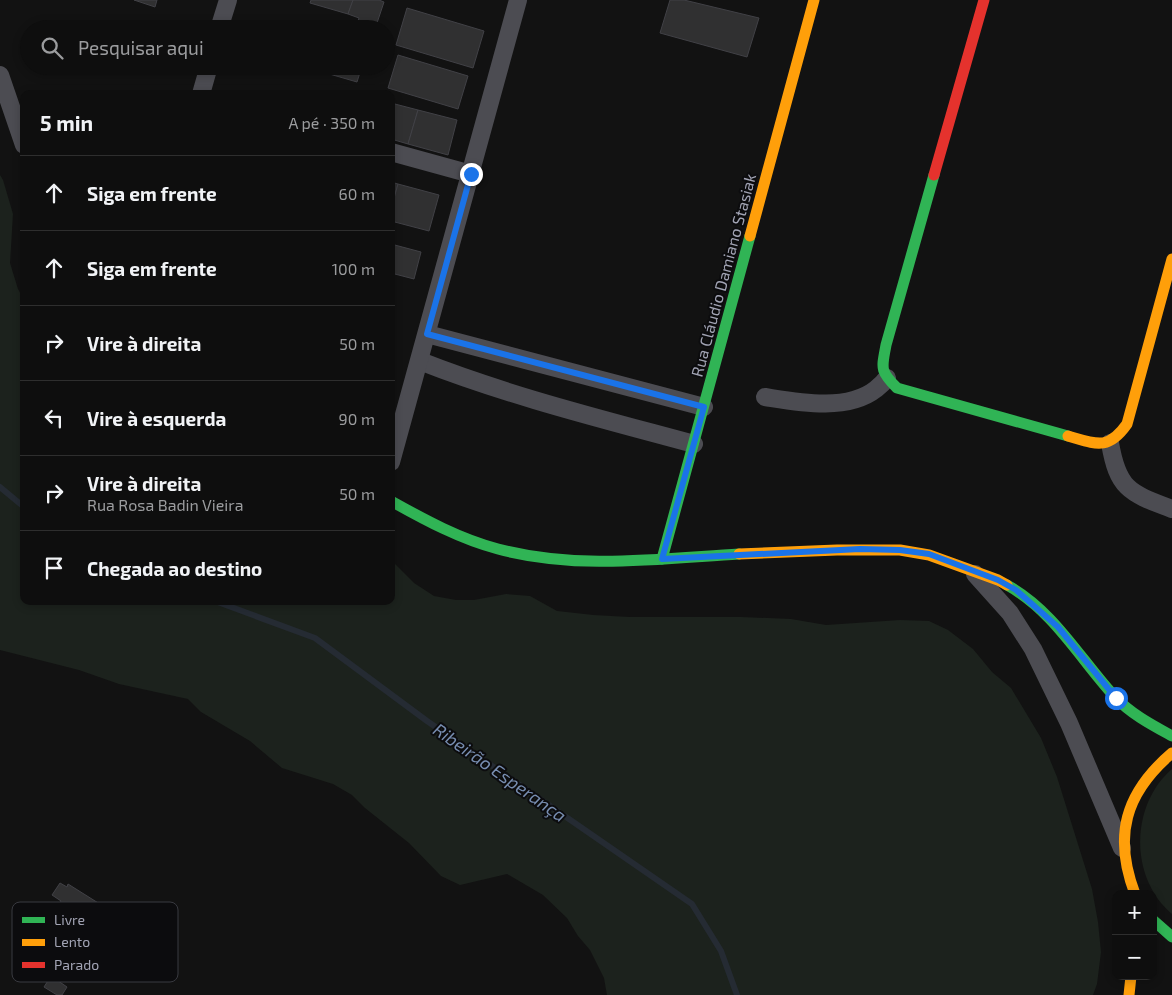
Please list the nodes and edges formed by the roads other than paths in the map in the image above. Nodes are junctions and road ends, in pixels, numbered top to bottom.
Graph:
1 (228, 0) edge
2 (518, 0) edge
3 (814, 0) edge
4 (984, 0) edge
5 (222, 20) edge
6 (206, 75) edge
7 (0, 76) edge
8 (202, 90) edge
9 (20, 134) edge
10 (395, 153) edge
11 (471, 174) junction
12 (1172, 259) edge
13 (427, 334) junction
14 (420, 361) junction
15 (887, 378) junction
16 (764, 397) dead end
17 (704, 407) junction
18 (1110, 443) junction
19 (694, 444) junction
20 (395, 448) edge
21 (395, 503) edge
22 (1172, 509) edge
23 (662, 559) junction
24 (973, 571) junction
25 (1172, 736) edge
26 (1172, 753) edge
27 (1124, 852) junction
28 (1134, 890) edge
29 (1157, 924) edge
30 (1172, 937) edge
31 (1131, 980) edge
32 (1129, 995) edge

1 - 5 street
2 - 11 street
3 - 17 street, Rua Cláudio Damiano Stasiak
4 - 15 street
6 - 8 street
7 - 9 street
10 - 11 street
11 - 13 street
12 - 18 street
13 - 14 street
13 - 17 street
14 - 19 street
14 - 20 street
15 - 16 street
15 - 18 street
17 - 19 street, Rua Cláudio Damiano Stasiak
18 - 22 street
19 - 23 street, Rua Cláudio Damiano Stasiak
21 - 23 street
23 - 24 street
24 - 25 street
24 - 27 street
26 - 27 street
27 - 28 street
29 - 30 street
31 - 32 street

